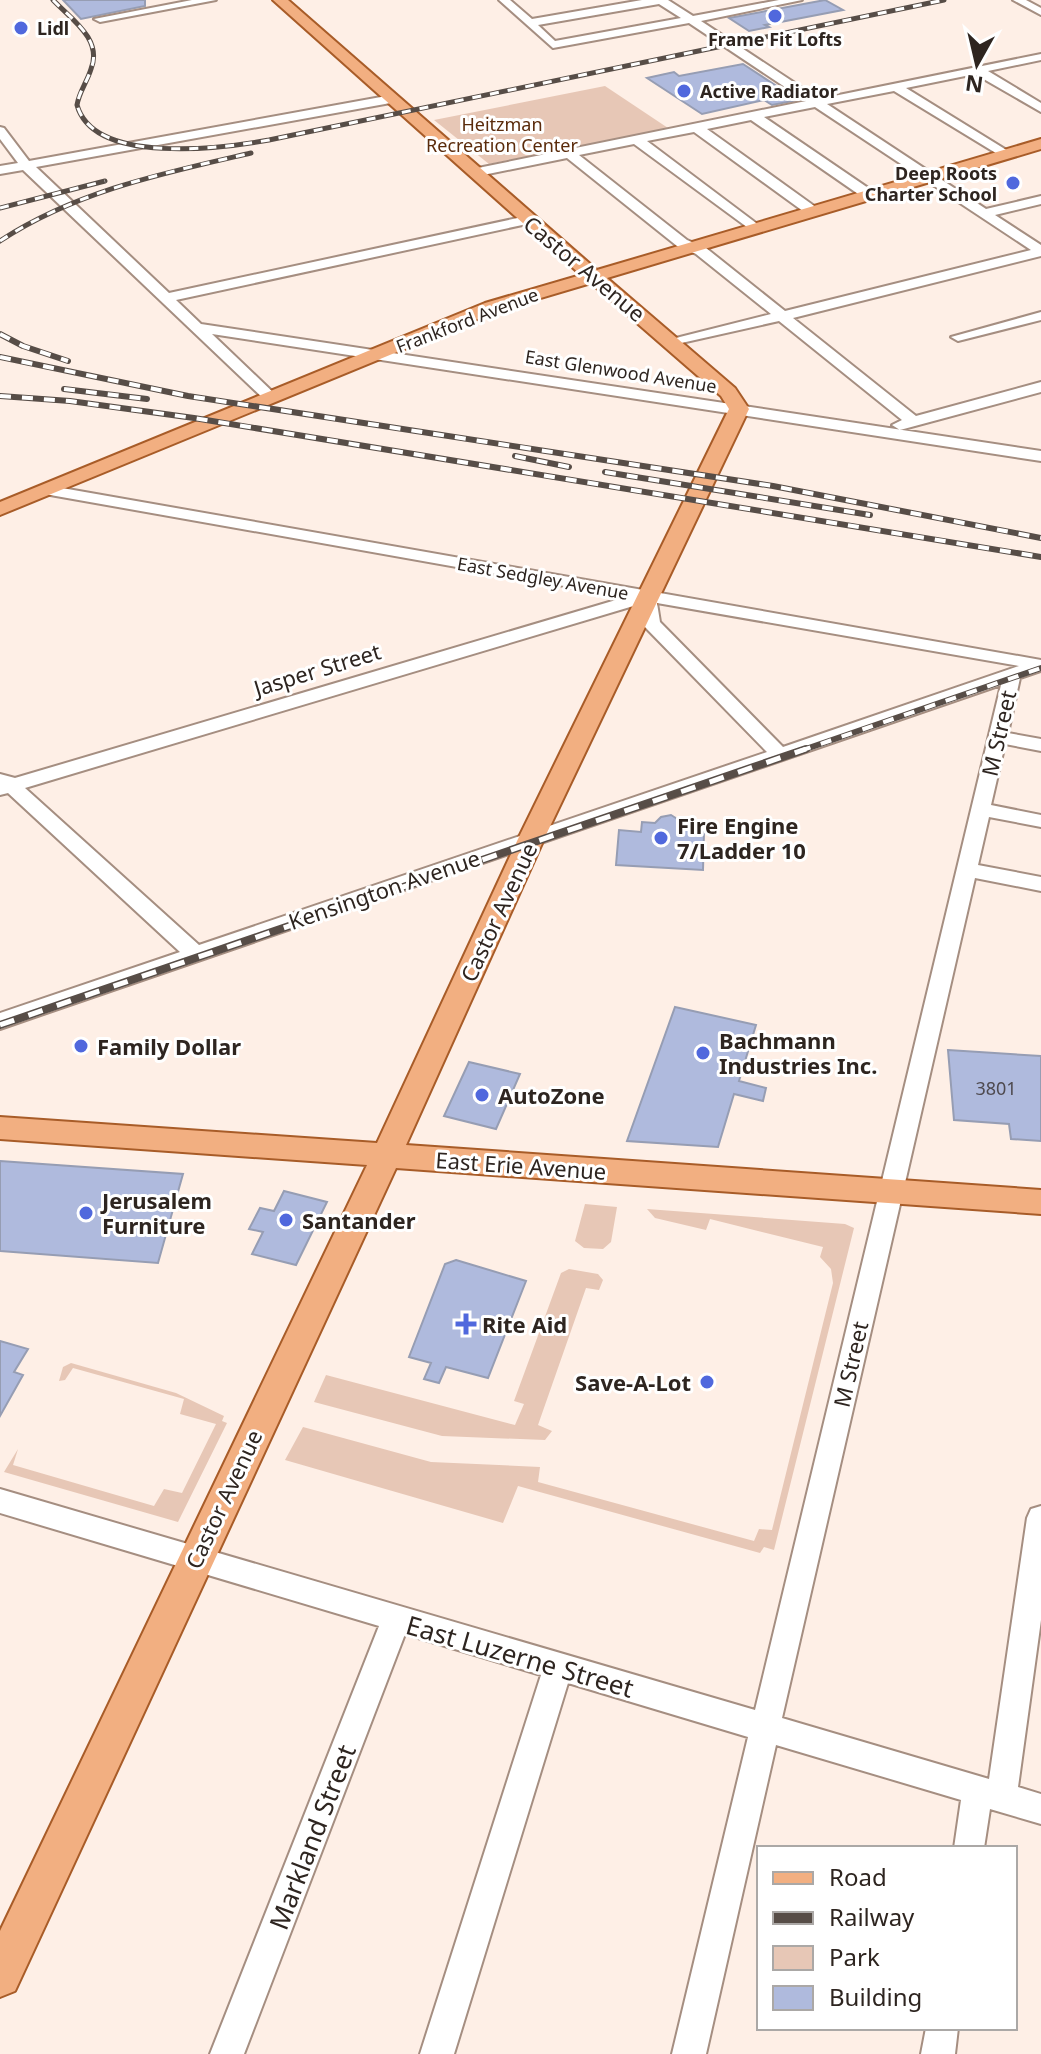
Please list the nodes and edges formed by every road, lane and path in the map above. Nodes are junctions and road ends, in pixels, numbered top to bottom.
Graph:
1 (211, 0) edge
2 (280, 0) edge
3 (661, 0) edge
4 (797, 0) edge
5 (1018, 0) edge
6 (511, 2) edge
7 (1041, 12) edge
8 (100, 19) dead end
9 (691, 20) junction
10 (530, 23) junction
11 (1040, 58) edge
12 (977, 70) junction
13 (896, 87) junction
14 (392, 99) junction
15 (815, 102) junction
16 (1041, 108) edge
17 (752, 115) junction
18 (696, 127) junction
19 (0, 131) edge
20 (637, 140) junction
21 (1041, 144) edge
22 (569, 153) junction
23 (1004, 154) junction
24 (26, 165) junction
25 (0, 170) edge
26 (478, 172) junction
27 (929, 177) junction
28 (869, 195) junction
29 (1041, 200) edge
30 (812, 211) junction
31 (984, 213) junction
32 (527, 220) junction
33 (755, 229) junction
34 (694, 247) junction
35 (1041, 251) edge
36 (592, 276) junction
37 (164, 298) junction
38 (783, 316) junction
39 (1041, 316) edge
40 (195, 327) junction
41 (958, 337) dead end
42 (673, 343) junction
43 (378, 354) junction
44 (1037, 392) edge
45 (271, 398) junction
46 (739, 409) junction
47 (912, 420) junction
48 (885, 431) junction
49 (1041, 456) edge
50 (45, 490) junction
51 (0, 509) edge
52 (648, 597) junction
53 (1041, 665) edge
54 (1012, 675) junction
55 (996, 736) junction
56 (1041, 745) edge
57 (781, 755) junction
58 (4, 783) edge
59 (980, 809) junction
60 (1041, 821) edge
61 (531, 839) junction
62 (965, 869) junction
63 (1041, 884) edge
64 (196, 954) junction
65 (0, 1021) edge
66 (0, 1128) edge
67 (387, 1155) junction
68 (890, 1192) junction
69 (1041, 1202) edge
70 (3, 1509) edge
71 (1041, 1518) edge
72 (194, 1559) junction
73 (396, 1620) junction
74 (558, 1668) junction
75 (765, 1727) junction
76 (990, 1793) junction
77 (1041, 1809) edge
78 (970, 1846) edge
79 (0, 1976) edge
80 (942, 2030) edge
81 (227, 2054) edge
82 (437, 2054) edge
83 (689, 2054) edge
84 (938, 2054) edge

1 - 8 street
2 - 14 main road, Castor Avenue
3 - 9 street
3 - 10 street
4 - 9 street
5 - 7 street
6 - 10 street
9 - 10 street
9 - 15 street
11 - 12 street
12 - 13 street
12 - 16 street
13 - 15 street
13 - 23 street
14 - 24 street
14 - 26 main road, Castor Avenue
15 - 17 street
15 - 27 street
17 - 18 street
17 - 28 street
18 - 20 street
18 - 30 street
19 - 24 street
20 - 22 street
20 - 33 street
21 - 23 main road, Frankford Avenue
22 - 26 street
22 - 34 street
23 - 27 main road, Frankford Avenue
24 - 25 street
24 - 37 street
26 - 32 main road, Castor Avenue
27 - 28 main road, Frankford Avenue
27 - 31 street
28 - 30 main road, Frankford Avenue
29 - 31 street
30 - 33 main road, Frankford Avenue
31 - 35 street
32 - 36 main road, Castor Avenue
32 - 37 street
33 - 34 main road, Frankford Avenue
34 - 36 main road, Frankford Avenue
34 - 38 street
35 - 38 street
36 - 42 main road, Castor Avenue
36 - 43 main road, Frankford Avenue
37 - 40 street
38 - 42 street
38 - 47 street
39 - 41 street
40 - 43 street, East Glenwood Avenue
40 - 45 street
42 - 46 main road, Castor Avenue
43 - 45 main road, Frankford Avenue
43 - 46 street, East Glenwood Avenue
44 - 47 street
45 - 50 main road, Frankford Avenue
46 - 48 street, East Glenwood Avenue
46 - 52 main road, Castor Avenue
47 - 48 street
48 - 49 street, East Glenwood Avenue
50 - 51 main road, Frankford Avenue
50 - 52 street, East Sedgley Avenue
52 - 53 street, East Sedgley Avenue
52 - 57 street
52 - 58 street, Jasper Street
52 - 61 main road, Castor Avenue
53 - 54 street, Kensington Avenue
54 - 55 street, M Street
54 - 57 street, Kensington Avenue
55 - 56 street
55 - 59 street, M Street
57 - 61 street, Kensington Avenue
58 - 64 street
59 - 60 street
59 - 62 street, M Street
61 - 64 street, Kensington Avenue
61 - 67 main road, Castor Avenue
62 - 63 street
62 - 68 street, M Street
64 - 65 street, Kensington Avenue
66 - 67 main road, East Erie Avenue
67 - 68 main road, East Erie Avenue
67 - 72 main road, Castor Avenue
68 - 69 main road, East Erie Avenue
68 - 75 street, M Street
70 - 72 street, East Luzerne Street
71 - 76 street
72 - 73 street, East Luzerne Street
72 - 79 main road, Castor Avenue
73 - 74 street, East Luzerne Street
73 - 81 street, Markland Street
74 - 75 street, East Luzerne Street
74 - 82 street
75 - 76 street, East Luzerne Street
75 - 83 street, M Street
76 - 77 street, East Luzerne Street
76 - 78 street
80 - 84 street

